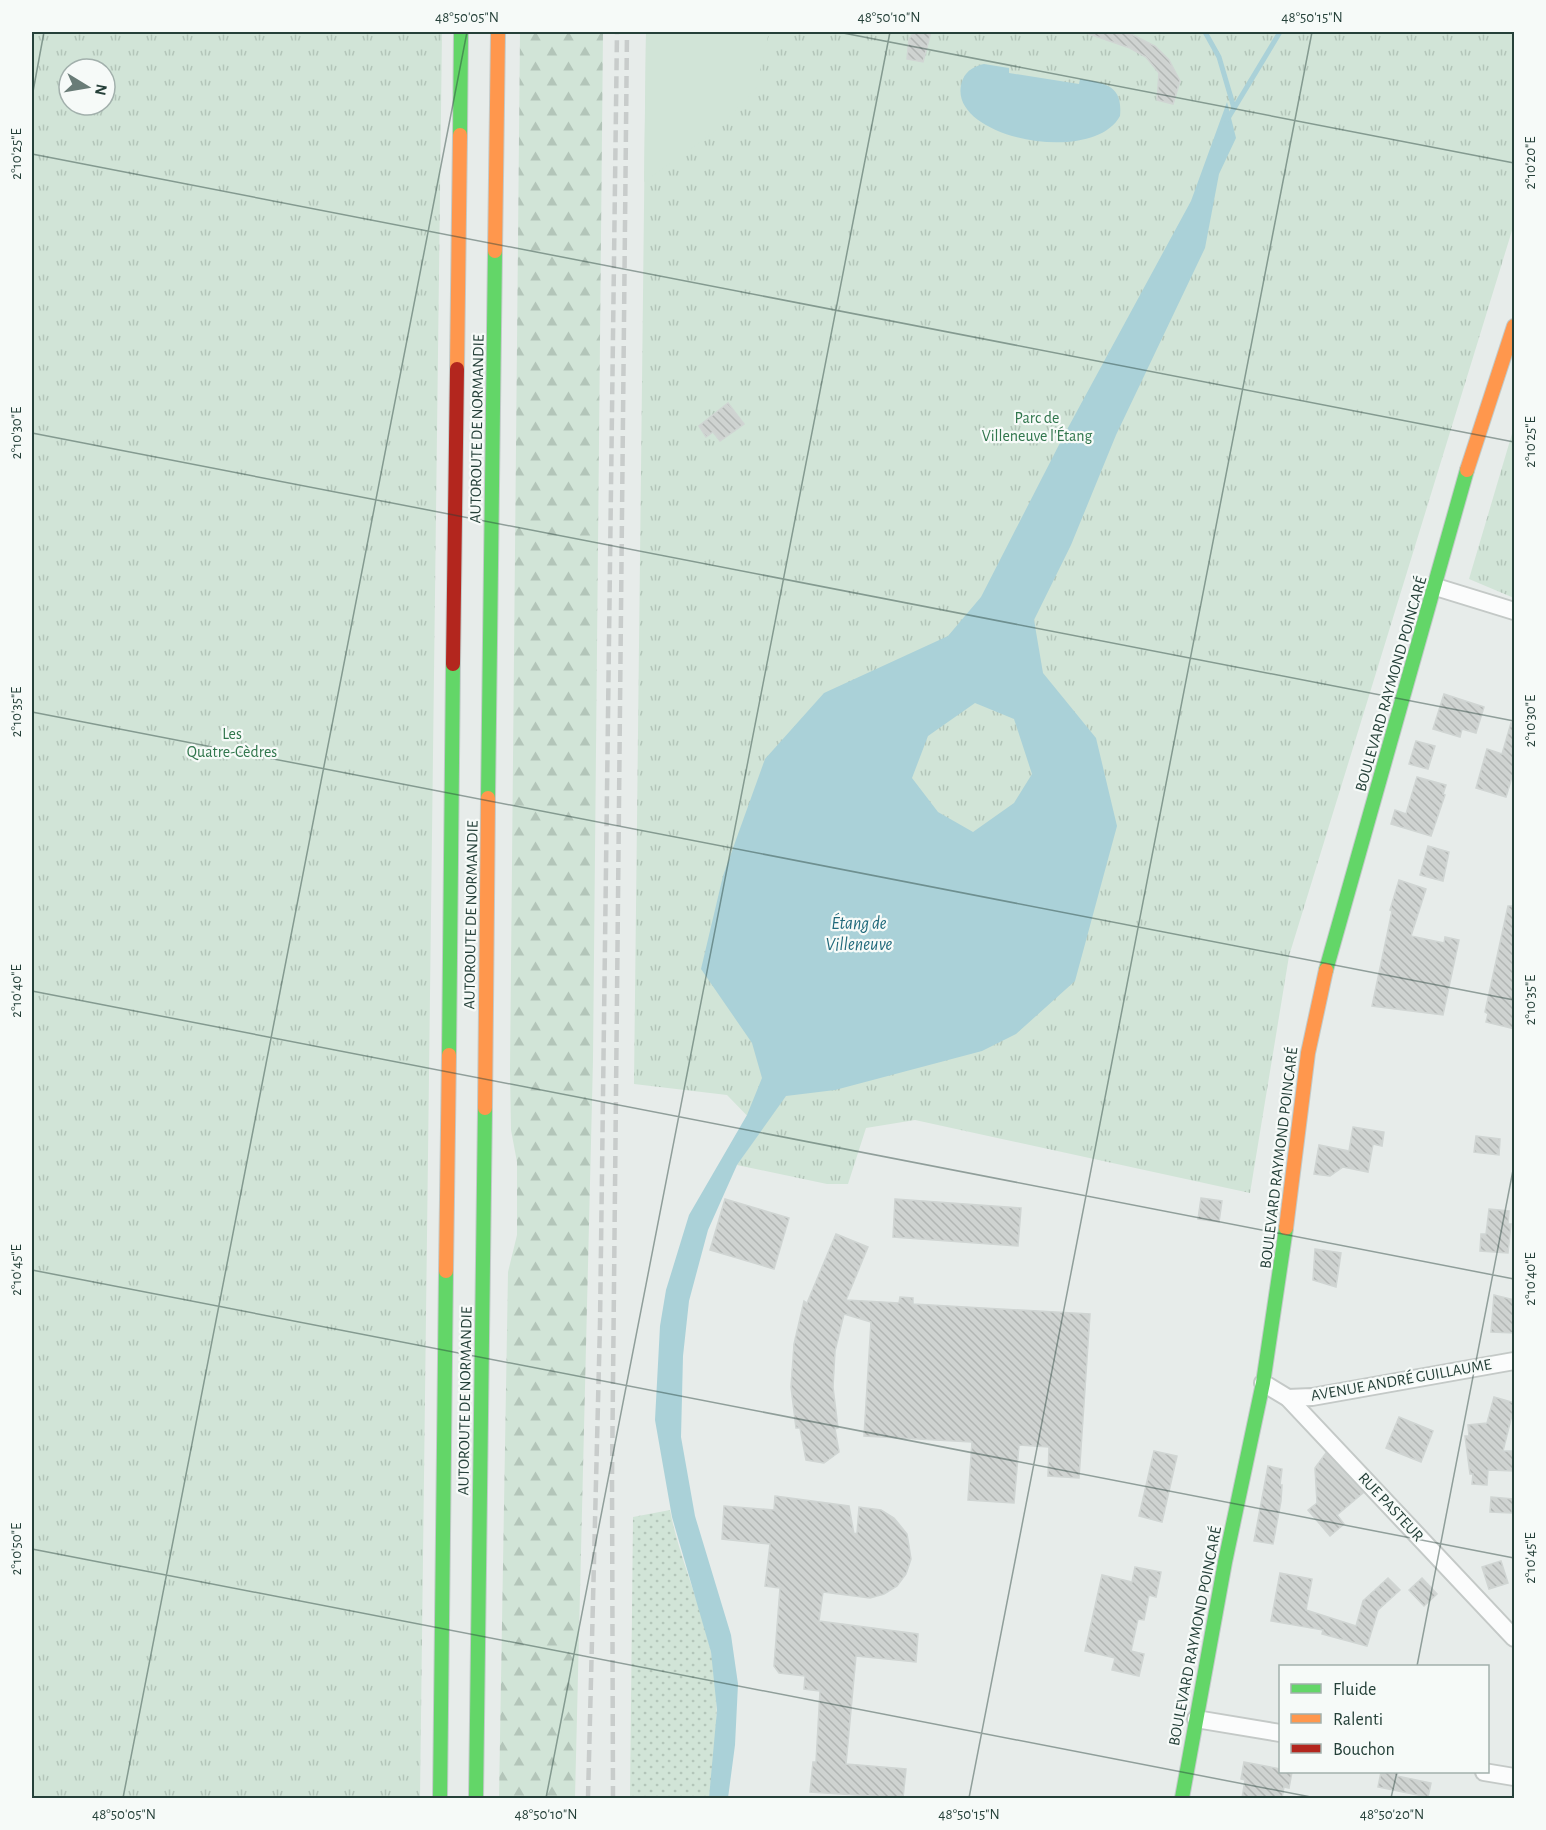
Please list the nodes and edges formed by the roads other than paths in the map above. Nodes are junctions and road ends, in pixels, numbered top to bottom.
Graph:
1 (461, 32) edge
2 (498, 32) edge
3 (1515, 326) edge
4 (1436, 587) junction
5 (1515, 611) edge
6 (1515, 1361) edge
7 (1263, 1383) junction
8 (1288, 1398) junction
9 (1514, 1636) edge
10 (1196, 1719) junction
11 (1279, 1733) edge
12 (1489, 1773) edge
13 (1515, 1777) edge
14 (440, 1798) edge
15 (476, 1798) edge
16 (1182, 1798) edge

1 - 14 main road, AUTOROUTE DE NORMANDIE
2 - 15 main road, AUTOROUTE DE NORMANDIE
3 - 4 main road, BOULEVARD RAYMOND POINCARÉ
4 - 5 street
4 - 7 main road, BOULEVARD RAYMOND POINCARÉ
6 - 8 street, AVENUE ANDRÉ GUILLAUME
7 - 8 street, RUE PASTEUR
7 - 10 main road, BOULEVARD RAYMOND POINCARÉ
8 - 9 street, RUE PASTEUR
10 - 11 street
10 - 16 main road, BOULEVARD RAYMOND POINCARÉ
12 - 13 street

